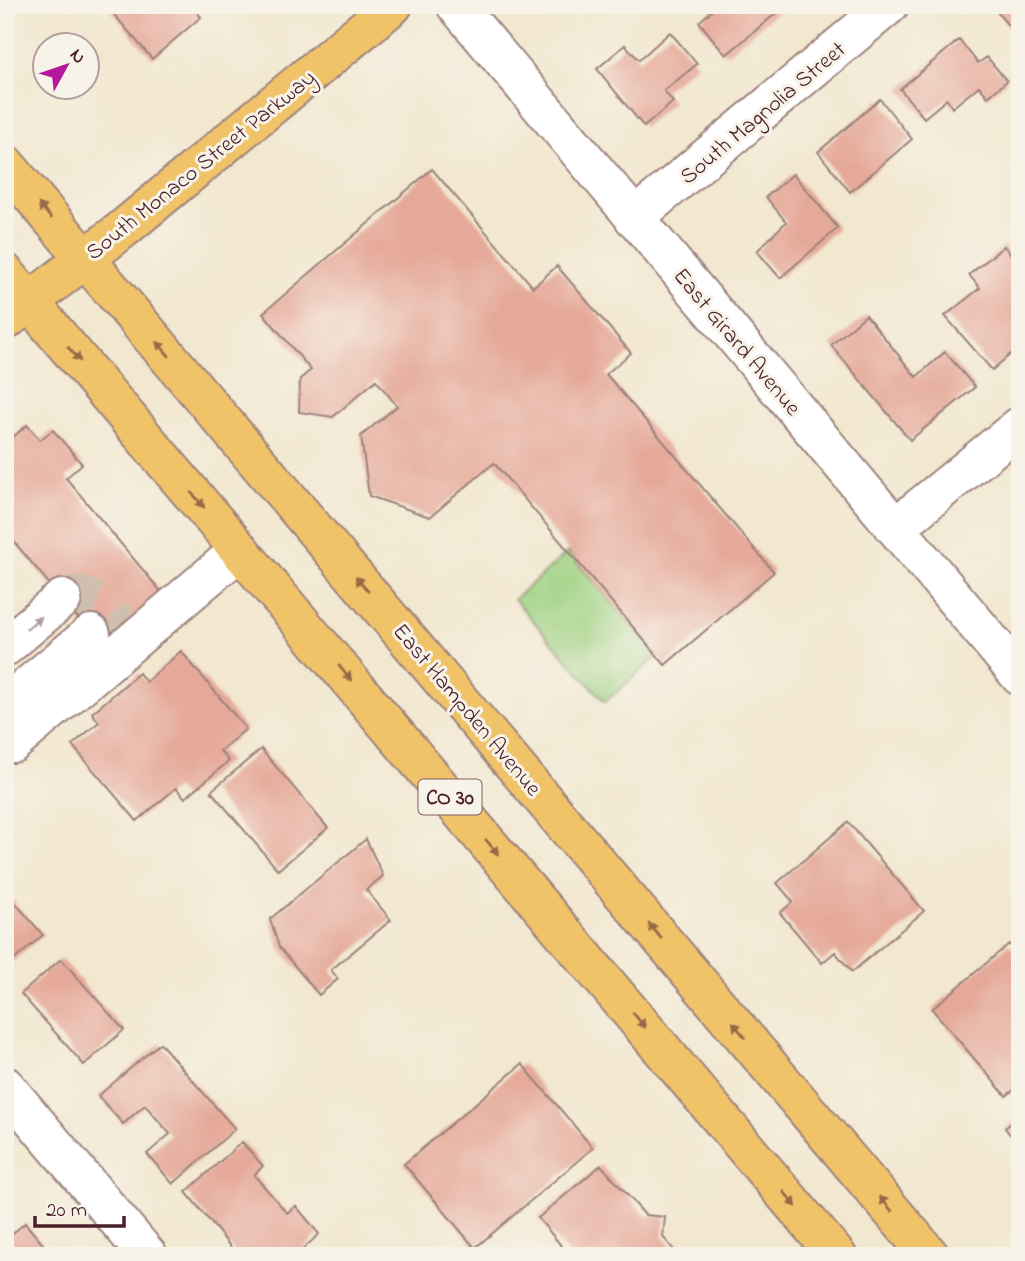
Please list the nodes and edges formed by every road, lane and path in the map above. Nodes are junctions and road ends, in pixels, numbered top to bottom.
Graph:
1 (393, 5) edge
2 (456, 5) edge
3 (889, 5) edge
4 (5, 164) edge
5 (634, 218) junction
6 (85, 258) junction
7 (5, 273) edge
8 (17, 312) edge
9 (1020, 426) edge
10 (896, 527) junction
11 (240, 550) junction
12 (62, 599) tunnel mouth
13 (116, 634) junction
14 (5, 647) edge
15 (1020, 676) edge
16 (5, 705) edge
17 (5, 735) edge
18 (5, 1087) edge
19 (148, 1256) edge
20 (837, 1256) edge
21 (930, 1256) edge

1 - 6 main road, South Monaco Street Parkway
2 - 5 street, East Girard Avenue
3 - 5 street, South Magnolia Street
6 -> 4 main road, East Hampden Avenue
5 - 10 street, East Girard Avenue
6 - 8 main road, South Monaco Street Parkway
21 -> 6 main road, East Hampden Avenue
7 - 8 main road, CO 30
8 -> 11 main road, CO 30
9 - 10 street
10 - 15 street, East Girard Avenue
11 - 13 street
11 -> 20 main road, CO 30
14 -> 12 street
13 - 16 street
13 - 17 street
18 - 19 street

